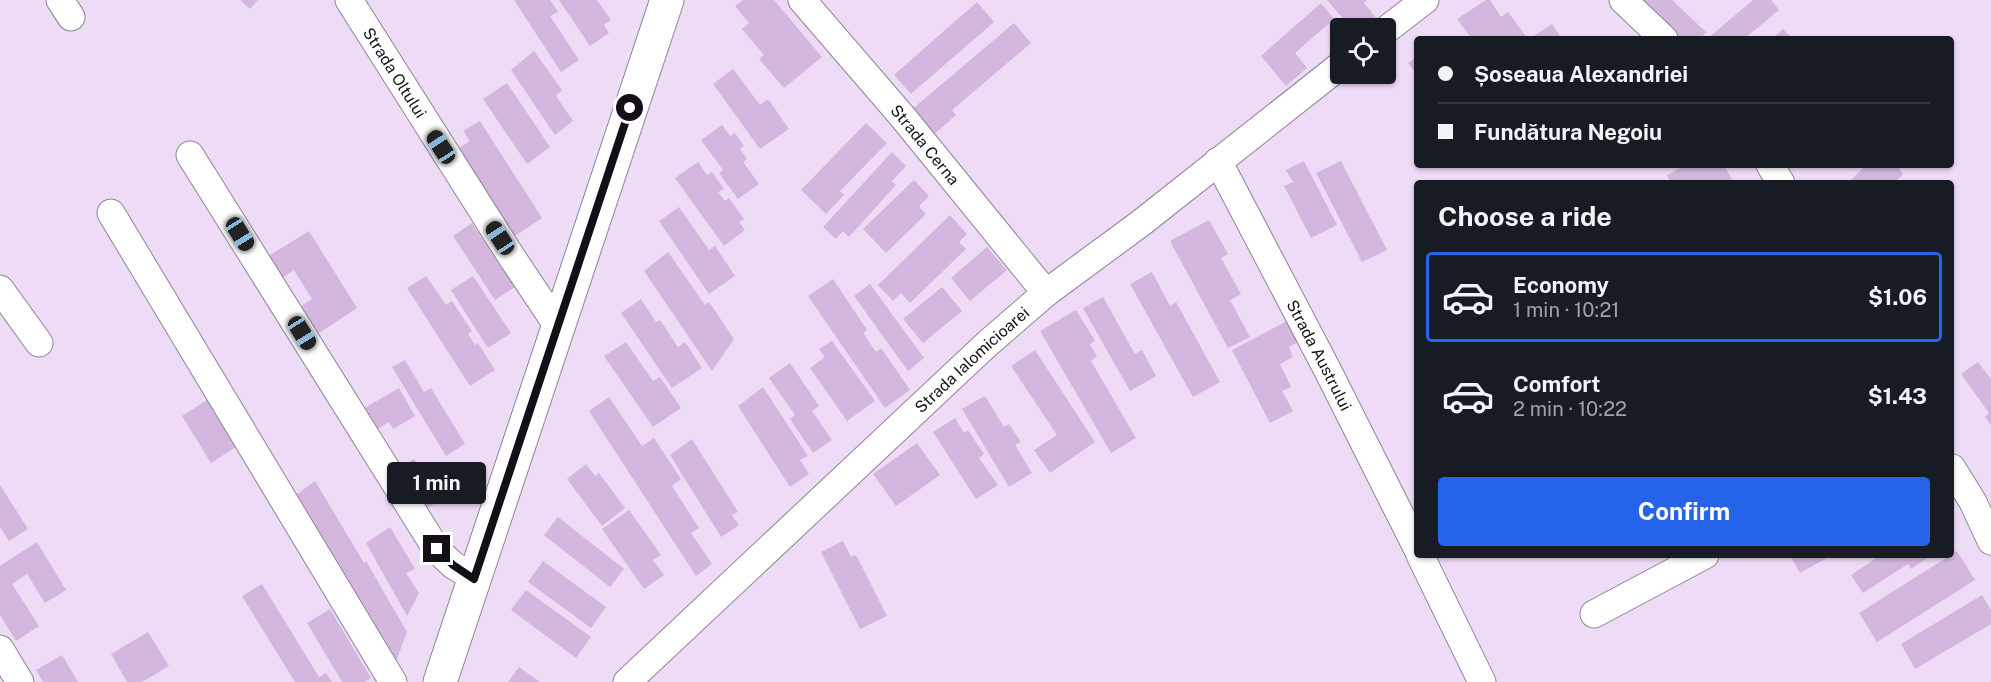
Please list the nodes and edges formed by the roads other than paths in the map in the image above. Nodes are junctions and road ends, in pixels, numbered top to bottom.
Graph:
1 (349, 0) edge
2 (667, 0) edge
3 (802, 0) edge
4 (1425, 0) edge
5 (1623, 0) edge
6 (1396, 22) edge
7 (1661, 36) edge
8 (1330, 74) edge
9 (190, 155) dead end
10 (1218, 161) junction
11 (111, 213) dead end
12 (0, 290) edge
13 (1046, 293) junction
14 (557, 325) junction
15 (39, 343) dead end
16 (1954, 470) edge
17 (1982, 495) edge
18 (1991, 541) edge
19 (1414, 542) edge
20 (1421, 558) edge
21 (1699, 558) edge
22 (474, 579) junction
23 (1594, 614) dead end
24 (0, 649) edge
25 (20, 682) edge
26 (393, 682) edge
27 (440, 682) edge
28 (627, 682) edge
29 (1482, 682) edge

1 - 14 street, Strada Oltului
2 - 14 main road
3 - 13 street, Strada Cerna
4 - 6 street
5 - 7 street
8 - 10 street, Strada Ialomicioarei
9 - 22 street
10 - 13 street, Strada Ialomicioarei
10 - 19 street, Strada Austrului
11 - 26 street
12 - 15 street
13 - 28 street, Strada Ialomicioarei
14 - 22 main road
16 - 17 street
17 - 18 street
20 - 29 street
21 - 23 street
22 - 27 main road
24 - 25 street

